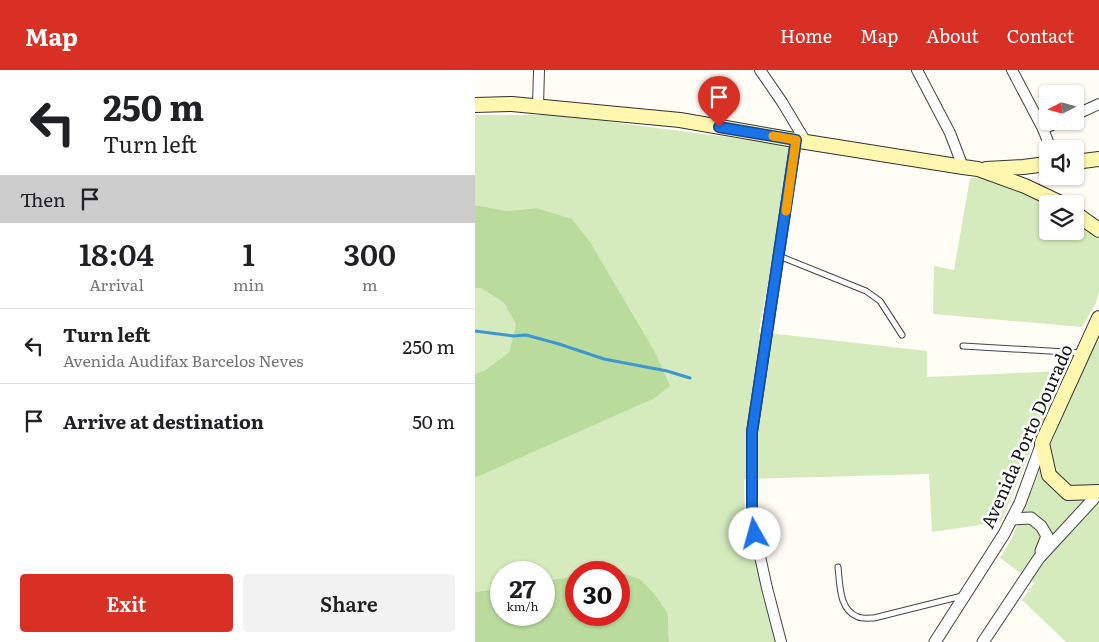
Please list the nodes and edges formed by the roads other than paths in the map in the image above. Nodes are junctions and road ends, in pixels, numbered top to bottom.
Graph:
1 (539, 70) edge
2 (761, 70) edge
3 (917, 70) edge
4 (1012, 70) edge
5 (1099, 104) edge
6 (475, 105) edge
7 (537, 106) junction
8 (1084, 111) edge
9 (1039, 121) edge
10 (801, 141) junction
11 (1099, 159) edge
12 (1084, 161) edge
13 (1039, 165) edge
14 (963, 167) junction
15 (977, 169) junction
16 (1044, 195) edge
17 (1084, 219) edge
18 (1099, 230) edge
19 (779, 256) junction
20 (1098, 320) edge
21 (902, 335) dead end
22 (963, 346) dead end
23 (1083, 353) junction
24 (1042, 443) junction
25 (1099, 492) edge
26 (1012, 519) junction
27 (1039, 558) junction
28 (838, 567) dead end
29 (965, 595) junction
30 (781, 642) edge
31 (935, 642) edge
32 (983, 642) edge

1 - 7 street
2 - 10 street
3 - 14 street
4 - 9 street
5 - 8 street
6 - 7 main road
7 - 10 main road
10 - 14 main road
10 - 19 street
11 - 12 main road
13 - 15 main road
14 - 15 main road
15 - 16 main road
17 - 18 main road
19 - 21 lane
19 - 30 street
20 - 23 main road, Avenida Porto Dourado
22 - 23 lane
23 - 24 main road, Avenida Porto Dourado
24 - 25 main road
24 - 26 street, Avenida Porto Dourado
25 - 27 street
26 - 27 street
26 - 29 street, Avenida Porto Dourado
27 - 32 street
28 - 29 lane
29 - 31 street, Avenida Porto Dourado

